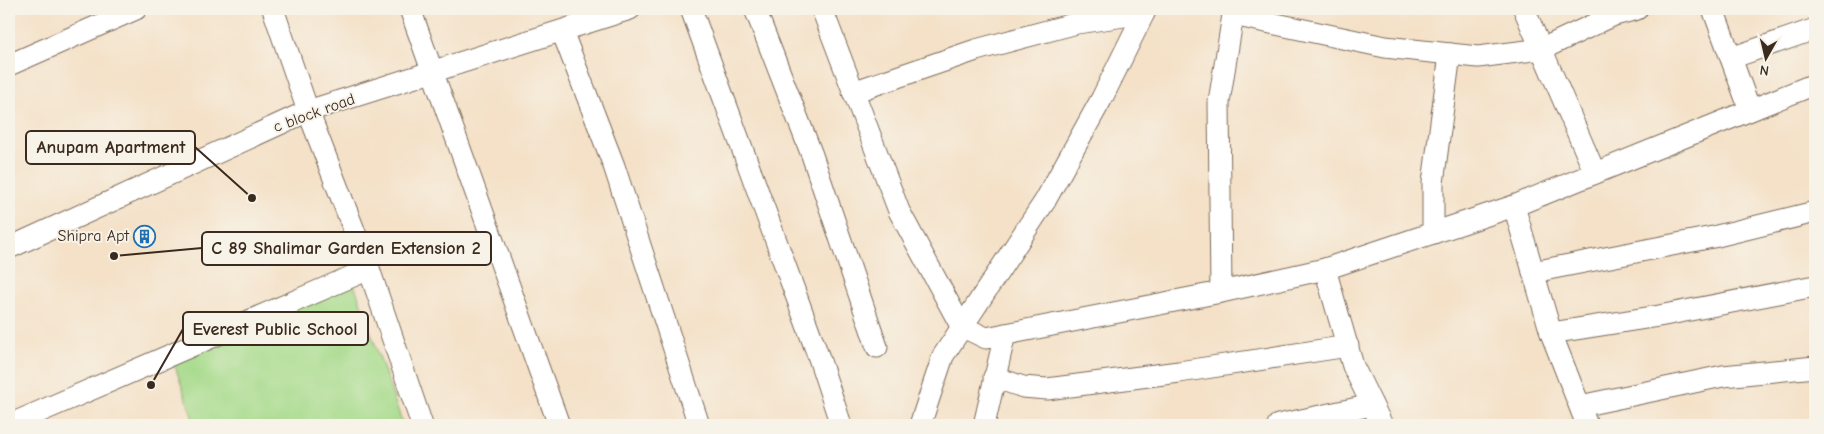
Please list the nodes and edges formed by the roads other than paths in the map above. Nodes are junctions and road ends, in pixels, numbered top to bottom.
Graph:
1 (136, 9) edge
2 (273, 9) edge
3 (410, 9) edge
4 (630, 9) edge
5 (691, 9) edge
6 (755, 9) edge
7 (822, 9) edge
8 (1524, 9) edge
9 (1637, 9) edge
10 (1713, 9) edge
11 (1145, 11) edge
12 (1235, 12) edge
13 (1614, 12) edge
14 (1815, 29) edge
15 (562, 31) junction
16 (1542, 49) junction
17 (1450, 54) junction
18 (1731, 58) junction
19 (9, 65) edge
20 (434, 73) junction
21 (1815, 84) edge
22 (853, 92) junction
23 (1750, 110) junction
24 (308, 111) junction
25 (1595, 174) junction
26 (1514, 206) junction
27 (1815, 212) edge
28 (1433, 233) junction
29 (9, 248) edge
30 (369, 269) junction
31 (1325, 269) junction
32 (1532, 272) junction
33 (1815, 286) edge
34 (1221, 292) junction
35 (961, 326) junction
36 (1551, 333) junction
37 (995, 336) junction
38 (1348, 346) junction
39 (877, 347) dead end
40 (1815, 367) edge
41 (994, 377) junction
42 (1372, 405) junction
43 (1584, 416) edge
44 (33, 420) edge
45 (9, 425) edge
46 (422, 425) edge
47 (559, 425) edge
48 (699, 425) edge
49 (841, 425) edge
50 (920, 425) edge
51 (984, 425) edge
52 (1278, 425) edge
53 (1382, 425) edge

1 - 19 street
2 - 24 street
3 - 20 street
4 - 15 street, c block road
5 - 49 street
6 - 39 street
7 - 22 street
8 - 16 street
9 - 13 street
10 - 18 street
11 - 22 street
11 - 35 street
12 - 17 street
12 - 34 street
13 - 16 street
14 - 18 street
15 - 20 street, c block road
15 - 48 street
16 - 17 street
16 - 25 street
17 - 28 street
18 - 23 street
20 - 24 street, c block road
20 - 47 street
21 - 23 street
22 - 35 street
23 - 25 street
24 - 29 street, c block road
24 - 30 street
25 - 26 street
26 - 28 street
26 - 32 street
27 - 32 street
28 - 31 street
30 - 44 street
30 - 46 street
31 - 34 street
31 - 38 street
32 - 36 street
33 - 36 street
34 - 37 street
35 - 37 street
35 - 50 street
36 - 43 street
37 - 41 street
38 - 41 street
38 - 42 street
40 - 43 street
41 - 51 street
42 - 52 street
42 - 53 street
44 - 45 street

